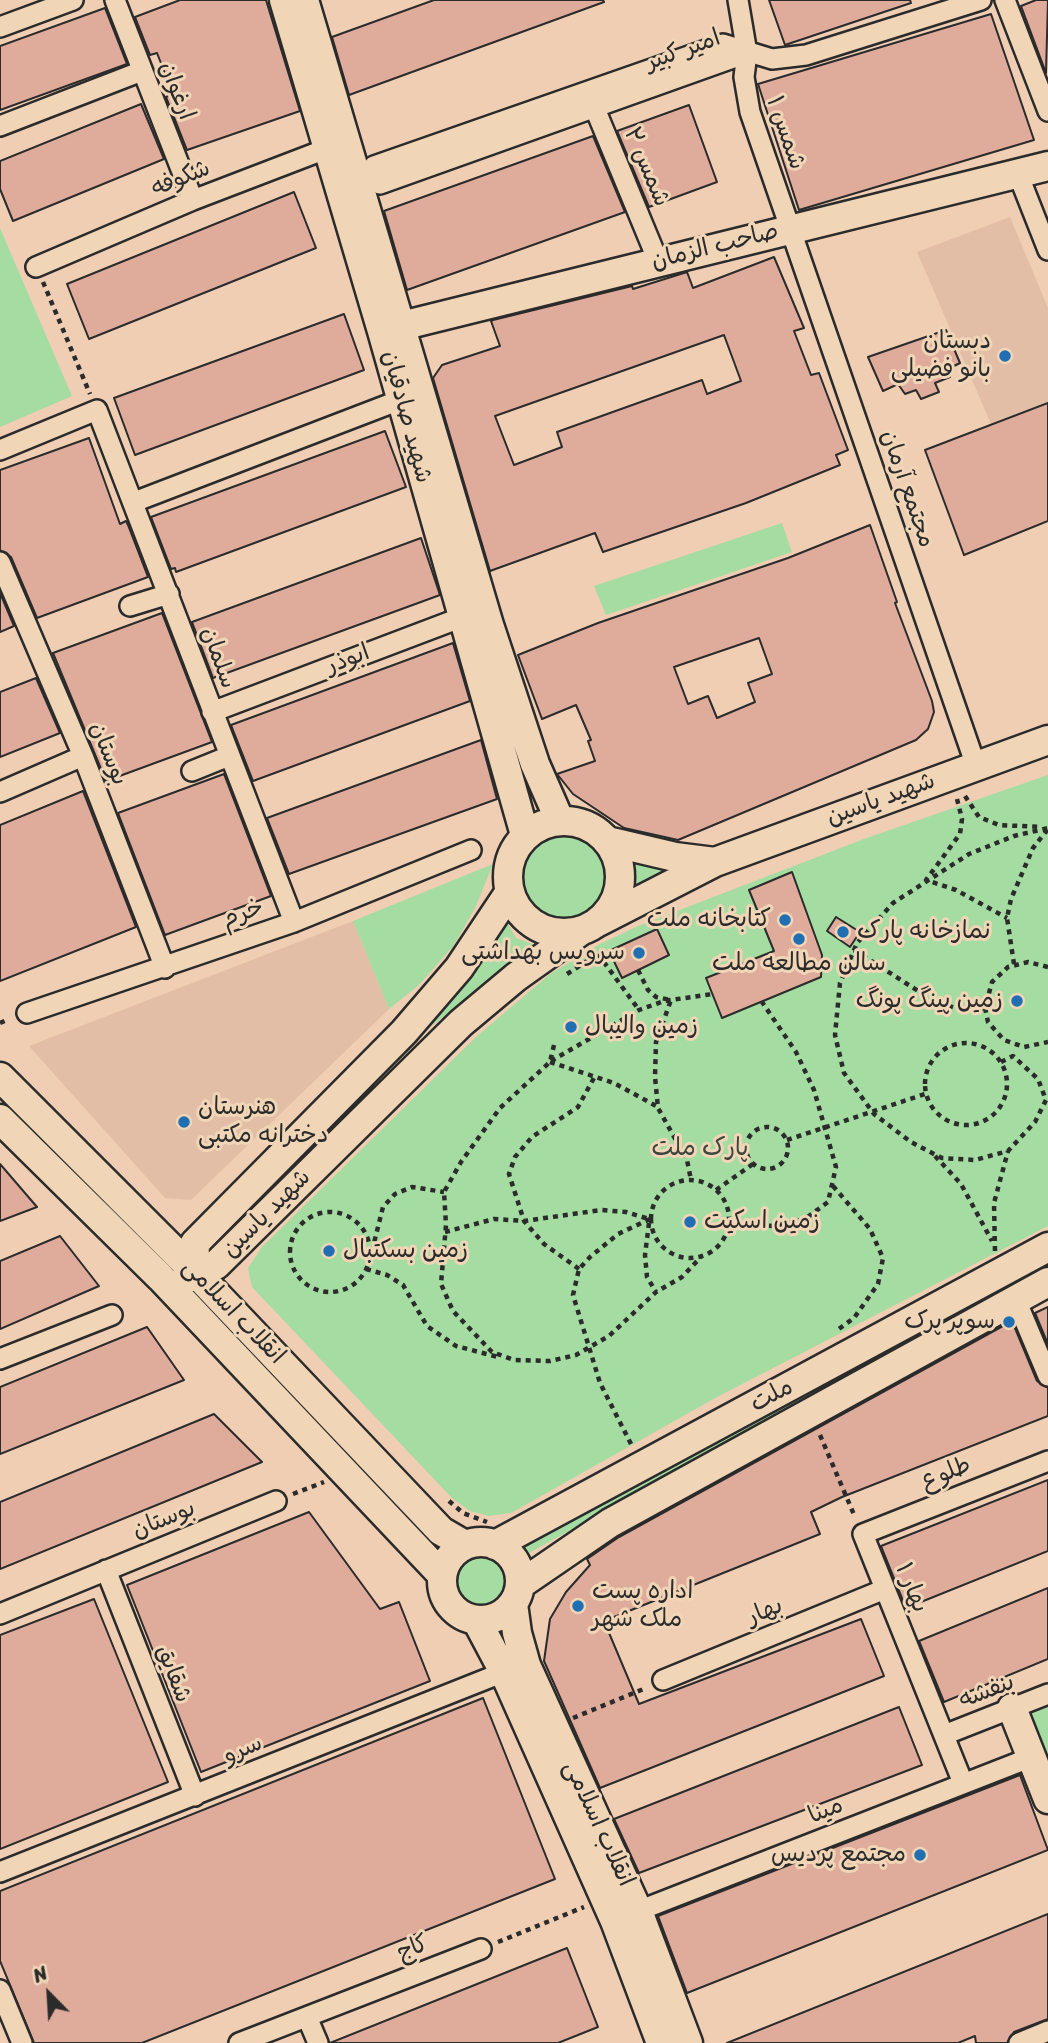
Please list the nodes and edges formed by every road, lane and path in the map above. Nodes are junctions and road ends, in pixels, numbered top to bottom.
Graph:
1 (74, 0) edge
2 (137, 0) edge
3 (284, 0) edge
4 (304, 0) edge
5 (738, 0) edge
6 (981, 0) edge
7 (1005, 0) edge
8 (116, 3) edge
9 (0, 27) edge
10 (747, 53) junction
11 (142, 71) junction
12 (592, 100) junction
13 (1048, 111) edge
14 (0, 126) edge
15 (337, 145) junction
16 (1048, 166) edge
17 (1018, 174) junction
18 (192, 200) junction
19 (792, 228) junction
20 (1048, 250) edge
21 (658, 261) junction
22 (36, 267) joint
23 (392, 328) junction
24 (411, 396) junction
25 (97, 410) junction
26 (0, 450) edge
27 (134, 502) junction
28 (0, 562) edge
29 (169, 594) junction
30 (130, 606) dead end
31 (473, 613) junction
32 (212, 712) junction
33 (1048, 740) edge
34 (83, 756) junction
35 (229, 756) junction
36 (963, 770) junction
37 (192, 771) dead end
38 (0, 792) edge
39 (560, 821) junction
40 (1048, 828) edge
41 (525, 835) junction
42 (607, 841) junction
43 (471, 850) dead end
44 (715, 862) junction
45 (926, 880) junction
46 (509, 893) junction
47 (1007, 918) junction
48 (294, 922) junction
49 (590, 926) junction
50 (854, 950) junction
51 (1014, 964) junction
52 (1046, 965) edge
53 (165, 968) junction
54 (638, 970) dead end
55 (557, 980) dead end
56 (713, 994) dead end
57 (671, 1000) junction
58 (762, 1002) dead end
59 (985, 1008) junction
60 (639, 1010) junction
61 (27, 1013) dead end
62 (1048, 1042) edge
63 (554, 1045) dead end
64 (550, 1062) junction
65 (1002, 1062) junction
66 (0, 1076) edge
67 (595, 1076) junction
68 (925, 1094) junction
69 (1047, 1099) edge
70 (659, 1108) junction
71 (874, 1114) junction
72 (4, 1128) edge
73 (827, 1130) junction
74 (787, 1140) junction
75 (1008, 1151) junction
76 (932, 1153) junction
77 (753, 1164) junction
78 (691, 1180) junction
79 (833, 1186) junction
80 (716, 1190) junction
81 (444, 1192) junction
82 (650, 1219) junction
83 (524, 1221) junction
84 (729, 1224) junction
85 (444, 1232) junction
86 (1048, 1247) edge
87 (371, 1256) junction
88 (701, 1257) junction
89 (999, 1262) junction
90 (366, 1269) junction
91 (579, 1269) junction
92 (194, 1271) junction
93 (1048, 1282) edge
94 (173, 1291) junction
95 (656, 1293) junction
96 (1016, 1300) junction
97 (112, 1315) dead end
98 (826, 1338) dead end
99 (590, 1348) junction
100 (0, 1359) edge
101 (514, 1360) junction
102 (1048, 1376) edge
103 (811, 1412) junction
104 (643, 1439) dead end
105 (632, 1446) junction
106 (620, 1453) dead end
107 (1048, 1461) edge
108 (346, 1473) junction
109 (440, 1493) dead end
110 (276, 1501) joint
111 (494, 1534) junction
112 (863, 1534) junction
113 (465, 1545) junction
114 (106, 1570) junction
115 (442, 1575) junction
116 (885, 1589) junction
117 (517, 1594) junction
118 (0, 1614) edge
119 (477, 1621) junction
120 (504, 1672) junction
121 (663, 1680) joint
122 (1048, 1694) edge
123 (1012, 1708) junction
124 (553, 1726) junction
125 (944, 1735) junction
126 (1032, 1757) junction
127 (963, 1783) junction
128 (195, 1796) junction
129 (1048, 1799) edge
130 (0, 1871) edge
131 (605, 1899) junction
132 (638, 1912) junction
133 (481, 1949) joint
134 (0, 1990) edge
135 (307, 2017) junction
136 (1048, 2031) edge
137 (22, 2043) edge
138 (239, 2043) edge
139 (318, 2043) edge
140 (661, 2043) edge
141 (688, 2043) edge
142 (1019, 2043) edge

1 - 9 street
2 - 8 street
3 - 15 street, شهید صادقیان
4 - 15 street, شهید صادقیان
5 - 10 street, شمس ۱
6 - 10 street
7 - 13 street
8 - 11 street, ارغوان
10 - 12 street, امیر کبیر
10 - 19 street, شمس ۱
11 - 14 street
11 - 18 street, ارغوان
12 - 12 street, امیر کبیر
12 - 21 street, شمس ۲
15 - 18 street, شکوفه
15 - 23 street, شهید صادقیان
16 - 17 street, صاحب الزمان
17 - 19 street, صاحب الزمان
17 - 20 street
18 - 22 street, شکوفه
19 - 21 street, صاحب الزمان
19 - 36 street, مجتمع آرمان
21 - 23 street, صاحب الزمان
22 - 25 path
23 - 24 street, شهید صادقیان
24 - 27 street
24 - 31 street, شهید صادقیان
25 - 26 street
25 - 27 street, سلمان
27 - 29 street, سلمان
28 - 34 street, بوستان
29 - 30 street
29 - 32 street, سلمان
31 - 32 street, ابوذر
31 - 39 street, شهید صادقیان
31 - 41 street, شهید صادقیان
32 - 35 street, سلمان
33 - 36 street, شهید یاسین
34 - 38 street
34 - 53 street, بوستان
35 - 37 street
35 - 48 street, سلمان
36 - 40 path
36 - 44 street, شهید یاسین
36 - 45 path
39 - 41 street
39 - 42 street, شهید یاسین
40 - 45 path
40 - 47 path
41 - 46 street
42 - 44 street, شهید یاسین
42 - 49 street, شهید یاسین
43 - 48 street, خرم
44 - 49 street, شهید یاسین
45 - 47 path
45 - 50 path
46 - 49 street, شهید یاسین
46 - 92 street, شهید یاسین
47 - 51 path
48 - 53 street, خرم
49 - 92 street, شهید یاسین
50 - 59 path
50 - 71 path
51 - 52 path
51 - 59 path
53 - 61 street, خرم
54 - 57 path
55 - 60 path
56 - 57 path
57 - 60 path
57 - 70 path
58 - 73 path
59 - 62 path
60 - 64 path
63 - 64 path
64 - 67 path
64 - 81 path
65 - 68 path
65 - 68 path
65 - 69 path
66 - 92 street, انقلاب اسلامی
67 - 70 path
67 - 83 path
68 - 71 path
69 - 75 path
70 - 78 path
71 - 73 path
71 - 76 path
72 - 94 street, انقلاب اسلامی
73 - 74 path
73 - 79 path
74 - 77 path
74 - 77 path
75 - 76 path
75 - 89 path
76 - 89 path
77 - 80 path
78 - 80 path
78 - 82 path
79 - 84 path
79 - 98 path
80 - 84 path
81 - 85 path
81 - 87 path
82 - 83 path
82 - 88 path
82 - 91 path
82 - 95 path
83 - 85 path
83 - 91 path
84 - 88 path
85 - 101 path
86 - 89 street, ملت
87 - 90 path
87 - 90 path
88 - 95 path
89 - 111 street, ملت
90 - 101 path
91 - 99 path
92 - 94 street
92 - 113 street, انقلاب اسلامی
93 - 96 street, ملت
94 - 108 street, انقلاب اسلامی
95 - 99 path
96 - 102 street
96 - 103 street, ملت
97 - 100 street
99 - 101 path
99 - 105 path
103 - 112 path
103 - 117 street, ملت
104 - 105 path
105 - 106 path
107 - 112 street, طلوع
108 - 110 path
108 - 115 street, انقلاب اسلامی
109 - 111 path
110 - 114 street, بوستان
111 - 113 street
111 - 117 street, انقلاب اسلامی
112 - 116 street, بهار ۱
113 - 115 street
114 - 118 street, بوستان
114 - 128 street, شقایق
115 - 119 street, انقلاب اسلامی
116 - 121 street, بهار
116 - 125 street, بهار ۱
117 - 119 street
117 - 124 street, انقلاب اسلامی
119 - 120 street, انقلاب اسلامی
120 - 128 street, سرو
120 - 131 street, انقلاب اسلامی
121 - 124 path
122 - 123 street, بنفشه
123 - 125 street, بنفشه
123 - 126 street
124 - 132 street, انقلاب اسلامی
125 - 127 street, بهار ۱
126 - 127 street, مینا
126 - 129 street
127 - 132 street, مینا
128 - 130 street, سرو
131 - 133 path
131 - 140 street, انقلاب اسلامی
132 - 141 street, انقلاب اسلامی
133 - 135 street, کاج
134 - 137 street
135 - 138 street, کاج
135 - 139 street
136 - 142 street

